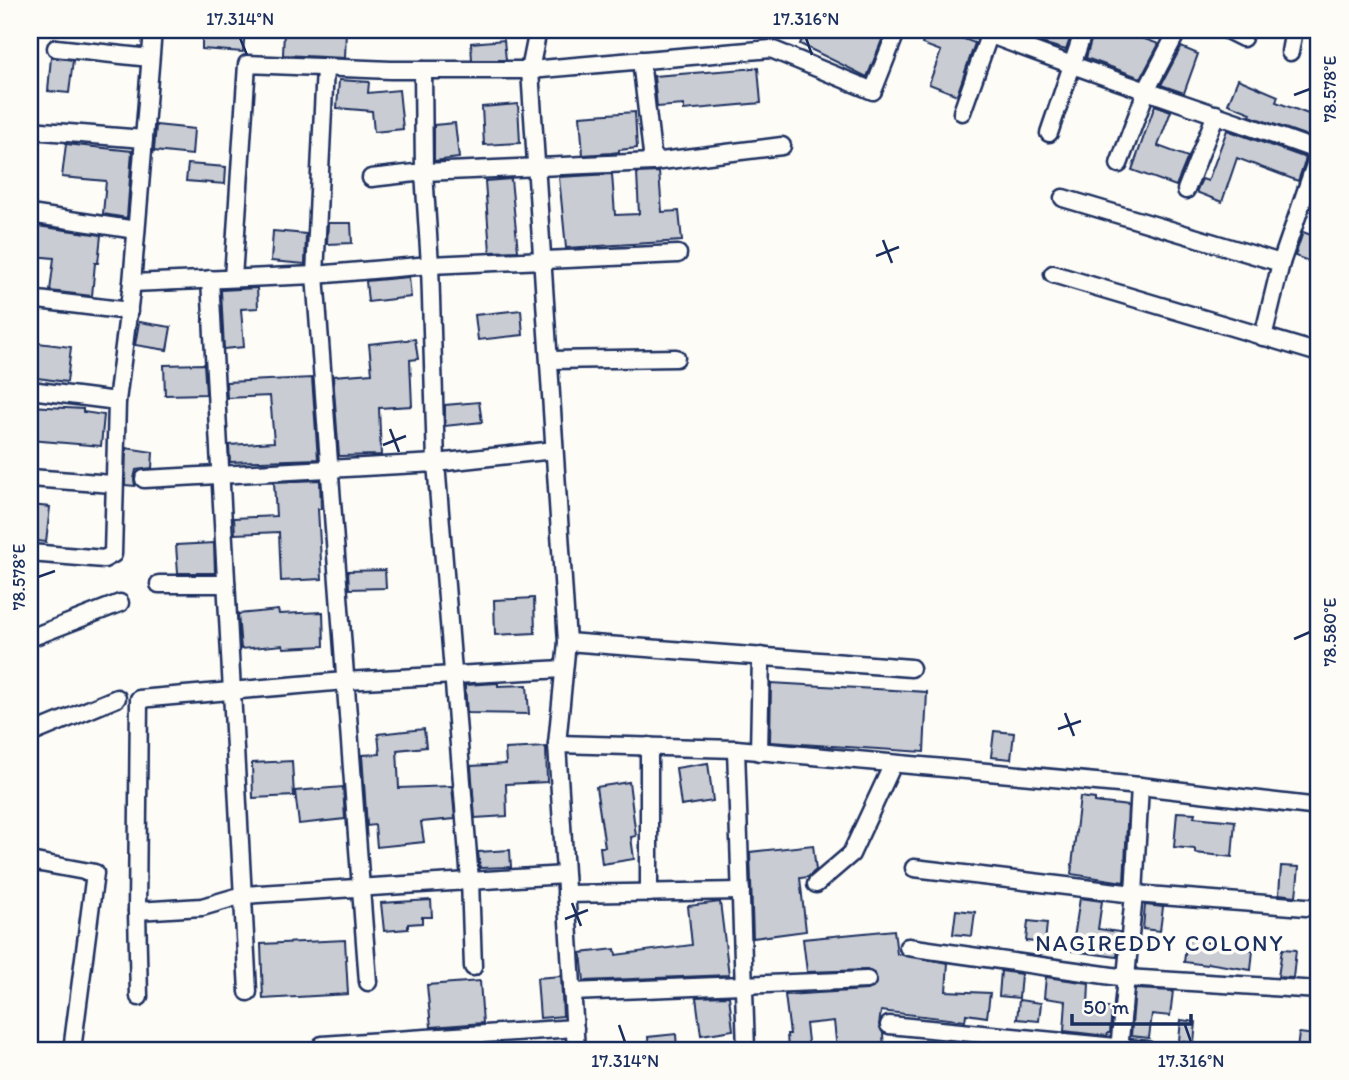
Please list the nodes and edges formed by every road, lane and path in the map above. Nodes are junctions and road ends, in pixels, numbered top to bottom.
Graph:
1 (153, 30) edge
2 (538, 30) edge
3 (897, 30) edge
4 (1084, 30) edge
5 (1178, 30) edge
6 (1227, 30) edge
7 (1294, 30) edge
8 (986, 31) edge
9 (1243, 38) dead end
10 (57, 47) dead end
11 (1290, 52) dead end
12 (150, 58) junction
13 (641, 60) junction
14 (1072, 65) junction
15 (325, 68) junction
16 (423, 70) junction
17 (530, 70) junction
18 (1147, 89) junction
19 (962, 112) dead end
20 (1216, 114) junction
21 (30, 130) edge
22 (1049, 133) dead end
23 (144, 139) junction
24 (782, 146) dead end
25 (1319, 152) edge
26 (653, 162) junction
27 (1119, 164) dead end
28 (537, 168) junction
29 (424, 172) junction
30 (372, 178) dead end
31 (1186, 190) dead end
32 (1063, 198) dead end
33 (30, 214) edge
34 (136, 230) junction
35 (678, 254) dead end
36 (541, 260) junction
37 (1281, 262) junction
38 (430, 265) junction
39 (1053, 274) dead end
40 (315, 275) junction
41 (233, 278) junction
42 (210, 279) junction
43 (132, 282) junction
44 (30, 299) edge
45 (129, 311) junction
46 (1263, 337) junction
47 (1319, 353) edge
48 (676, 358) dead end
49 (550, 360) junction
50 (30, 390) edge
51 (117, 401) junction
52 (554, 450) junction
53 (436, 463) junction
54 (329, 467) junction
55 (220, 475) junction
56 (30, 478) edge
57 (145, 480) dead end
58 (113, 484) junction
59 (30, 552) edge
60 (159, 584) dead end
61 (226, 584) junction
62 (120, 603) dead end
63 (30, 638) edge
64 (567, 642) junction
65 (761, 656) junction
66 (911, 668) dead end
67 (563, 670) junction
68 (452, 675) junction
69 (345, 681) junction
70 (232, 692) junction
71 (117, 698) dead end
72 (30, 734) edge
73 (557, 744) junction
74 (649, 746) junction
75 (736, 750) junction
76 (759, 752) junction
77 (893, 764) junction
78 (1140, 786) junction
79 (1319, 807) edge
80 (30, 861) edge
81 (914, 868) dead end
82 (565, 875) junction
83 (470, 880) junction
84 (816, 884) dead end
85 (361, 886) junction
86 (741, 891) junction
87 (649, 892) junction
88 (566, 894) junction
89 (1134, 894) junction
90 (243, 895) junction
91 (1319, 908) edge
92 (137, 911) junction
93 (908, 947) dead end
94 (473, 967) dead end
95 (1126, 978) junction
96 (867, 980) dead end
97 (368, 982) dead end
98 (744, 985) junction
99 (1319, 990) edge
100 (248, 992) dead end
101 (572, 992) junction
102 (139, 996) dead end
103 (889, 1025) dead end
104 (575, 1028) junction
105 (322, 1045) dead end
106 (1119, 1049) edge
107 (72, 1050) edge
108 (576, 1050) edge
109 (746, 1050) edge
110 (1147, 1050) edge

1 - 12 street
2 - 17 street
3 - 13 street
4 - 14 street
5 - 18 street
6 - 9 street
7 - 11 street
8 - 14 street
8 - 19 street
10 - 12 street
12 - 23 street
13 - 17 street
13 - 26 street
14 - 18 street
14 - 22 street
15 - 16 street
15 - 40 street
15 - 41 street
16 - 17 street
16 - 29 street
17 - 28 street
18 - 20 street
18 - 27 street
20 - 25 street
20 - 31 street
21 - 23 street
23 - 34 street
24 - 26 street
25 - 37 street
26 - 28 street
28 - 29 street
28 - 36 street
29 - 30 street
29 - 38 street
32 - 37 street
33 - 34 street
34 - 43 street
35 - 36 street
36 - 38 street
36 - 49 street
37 - 46 street
38 - 40 street
38 - 53 street
39 - 46 street
40 - 41 street
40 - 54 street
41 - 42 street
42 - 43 street
42 - 55 street
43 - 45 street
44 - 45 street
45 - 51 street
46 - 47 street
48 - 49 street
49 - 52 street
50 - 51 street
51 - 58 street
52 - 53 street
52 - 64 street
53 - 54 street
53 - 68 street
54 - 55 street
54 - 69 street
55 - 57 street
55 - 61 street
56 - 58 street
58 - 59 street
60 - 61 street
61 - 70 street
62 - 63 street
64 - 65 street
64 - 67 street
65 - 66 street
65 - 76 street
67 - 68 street
67 - 73 street
68 - 69 street
68 - 83 street
69 - 70 street
69 - 85 street
70 - 90 street
70 - 92 street
71 - 72 street
73 - 74 street
73 - 82 street
74 - 75 street
74 - 87 street
75 - 76 street
75 - 86 street
76 - 77 street
77 - 78 street
77 - 84 street
78 - 79 street
78 - 89 street
80 - 107 street
81 - 89 street
82 - 83 street
82 - 88 street
83 - 85 street
83 - 94 street
85 - 90 street
85 - 97 street
86 - 87 street
86 - 98 street
87 - 88 street
88 - 101 street
89 - 91 street
89 - 95 street
90 - 92 street
90 - 100 street
92 - 102 street
93 - 95 street
95 - 99 street
95 - 106 street
96 - 98 street
98 - 101 street
98 - 109 street
101 - 104 street
103 - 106 street
104 - 105 street
104 - 108 street
106 - 110 street

